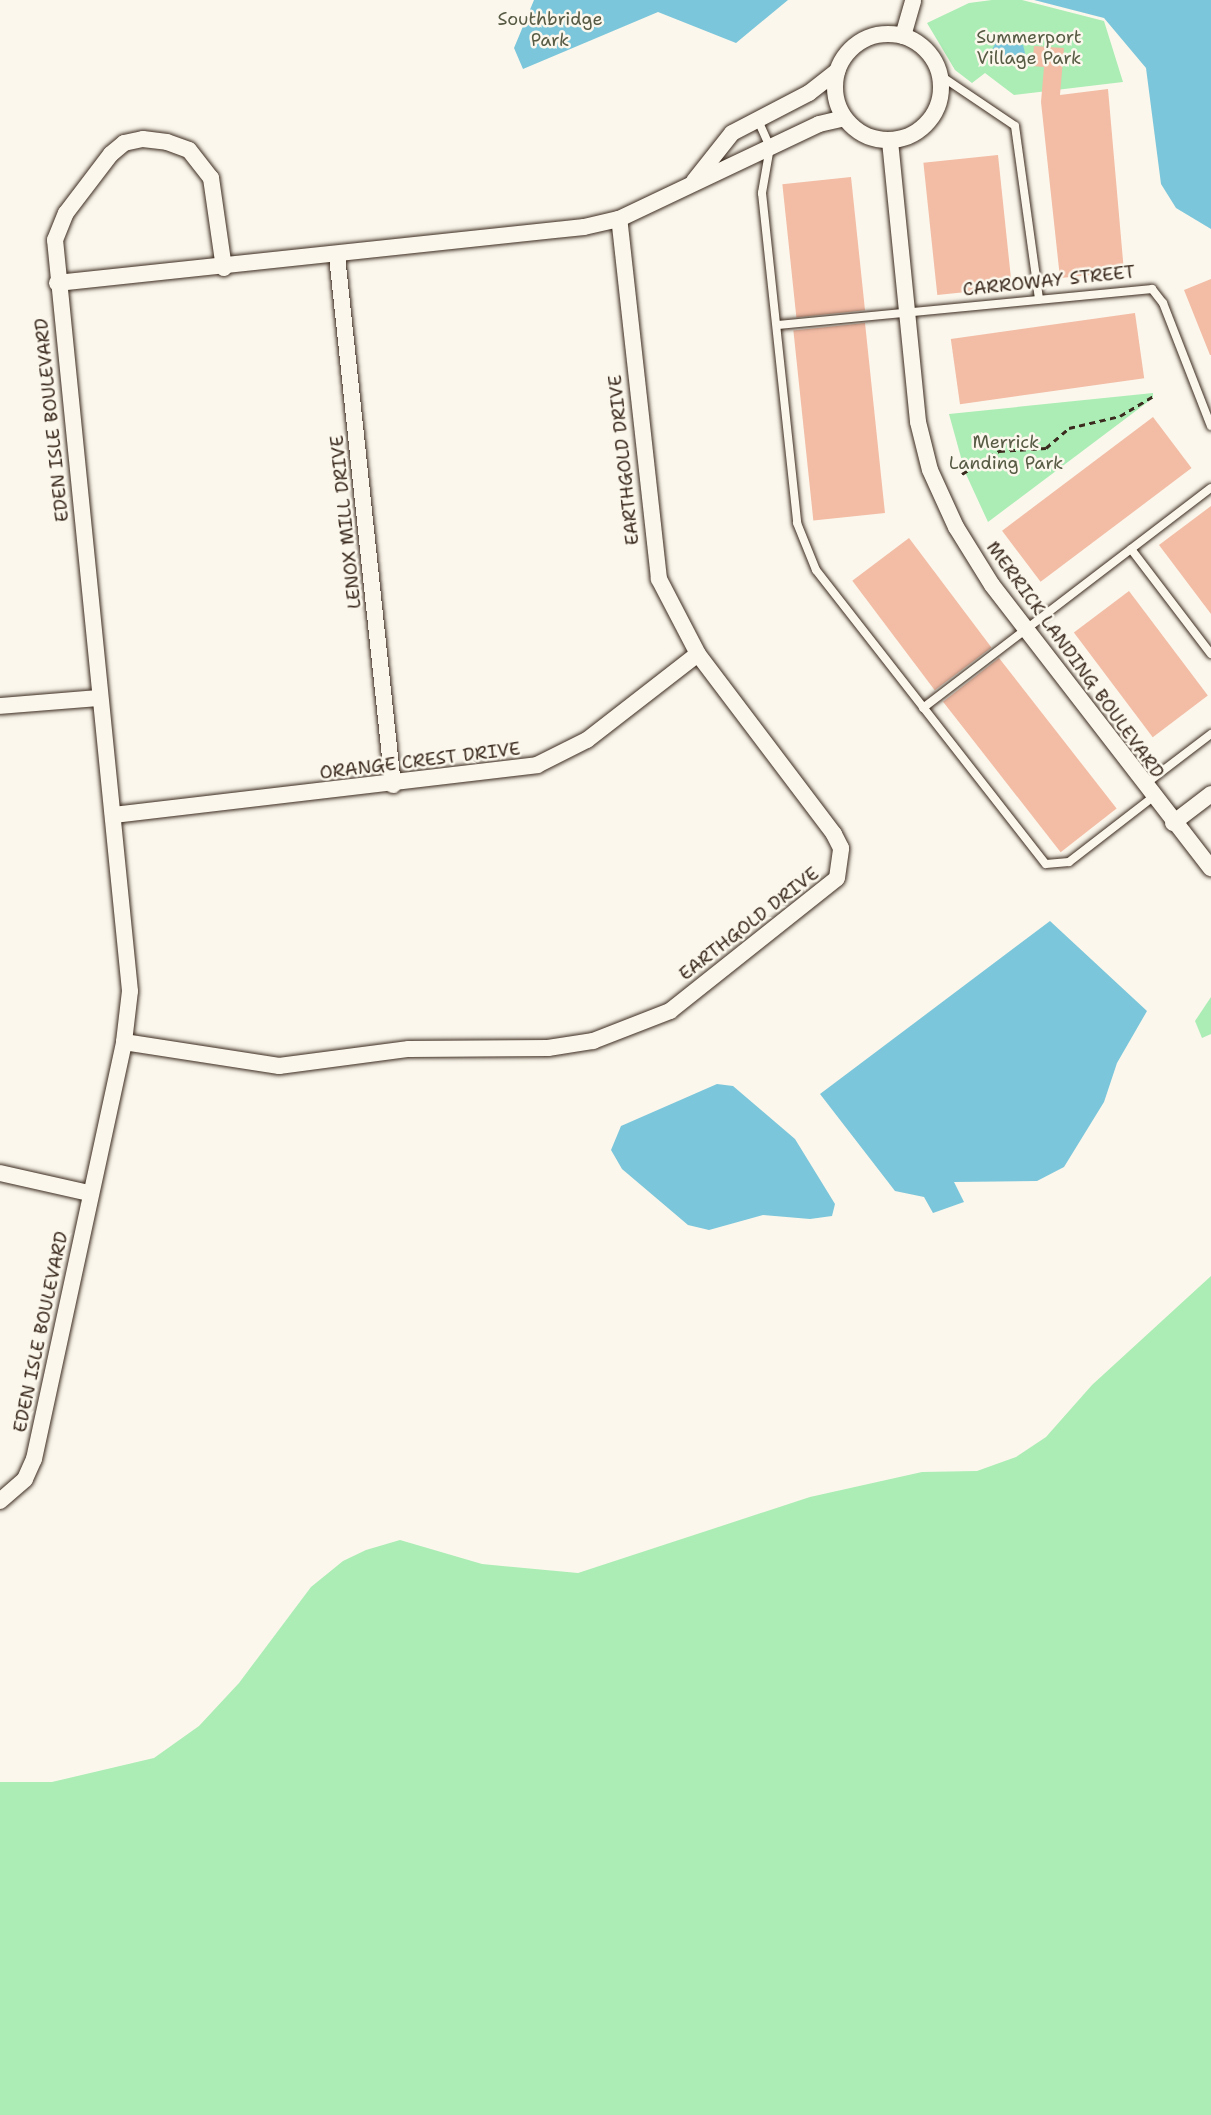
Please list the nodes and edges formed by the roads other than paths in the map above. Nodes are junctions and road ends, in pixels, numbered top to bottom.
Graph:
1 (913, 0) edge
2 (903, 36) junction
3 (837, 70) junction
4 (941, 76) junction
5 (757, 118) junction
6 (844, 118) junction
7 (890, 141) junction
8 (770, 147) junction
9 (691, 184) junction
10 (619, 219) junction
11 (338, 256) junction
12 (224, 267) junction
13 (57, 283) junction
14 (1039, 299) junction
15 (907, 312) junction
16 (778, 325) junction
17 (1211, 426) edge
18 (1211, 488) edge
19 (1131, 549) junction
20 (1026, 629) junction
21 (698, 654) junction
22 (1211, 654) edge
23 (100, 698) junction
24 (0, 706) edge
25 (923, 708) junction
26 (1211, 734) edge
27 (393, 785) junction
28 (1148, 791) junction
29 (1211, 794) edge
30 (113, 815) junction
31 (1173, 823) junction
32 (1211, 868) edge
33 (124, 1042) junction
34 (0, 1173) edge
35 (89, 1193) junction
36 (0, 1501) edge

1 - 2 street
2 - 3 street
2 - 4 street
3 - 5 street
3 - 6 street
4 - 7 street
4 - 14 lane
5 - 8 lane
5 - 9 street
6 - 7 street
6 - 8 street
7 - 15 street, MERRICK LANDING BOULEVARD
8 - 9 street
8 - 16 lane
9 - 10 street
10 - 11 street
10 - 21 street, EARTHGOLD DRIVE
11 - 12 street
11 - 27 street, LENOX MILL DRIVE
12 - 13 street
12 - 13 street, EDEN ISLE BOULEVARD
13 - 23 street, EDEN ISLE BOULEVARD
14 - 15 lane, CARROWAY STREET
14 - 17 lane, CARROWAY STREET
15 - 16 lane, CARROWAY STREET
15 - 20 street, MERRICK LANDING BOULEVARD
16 - 25 lane
18 - 19 lane
19 - 20 lane
19 - 22 lane
20 - 25 lane
20 - 28 street, MERRICK LANDING BOULEVARD
21 - 27 street, ORANGE CREST DRIVE
21 - 33 street, EARTHGOLD DRIVE
23 - 24 street
23 - 30 street, EDEN ISLE BOULEVARD
25 - 28 lane
26 - 28 lane
27 - 30 street, ORANGE CREST DRIVE
28 - 31 street, MERRICK LANDING BOULEVARD
29 - 31 street
30 - 33 street, EDEN ISLE BOULEVARD
31 - 32 street, MERRICK LANDING BOULEVARD
33 - 35 street, EDEN ISLE BOULEVARD
34 - 35 street
35 - 36 street, EDEN ISLE BOULEVARD

